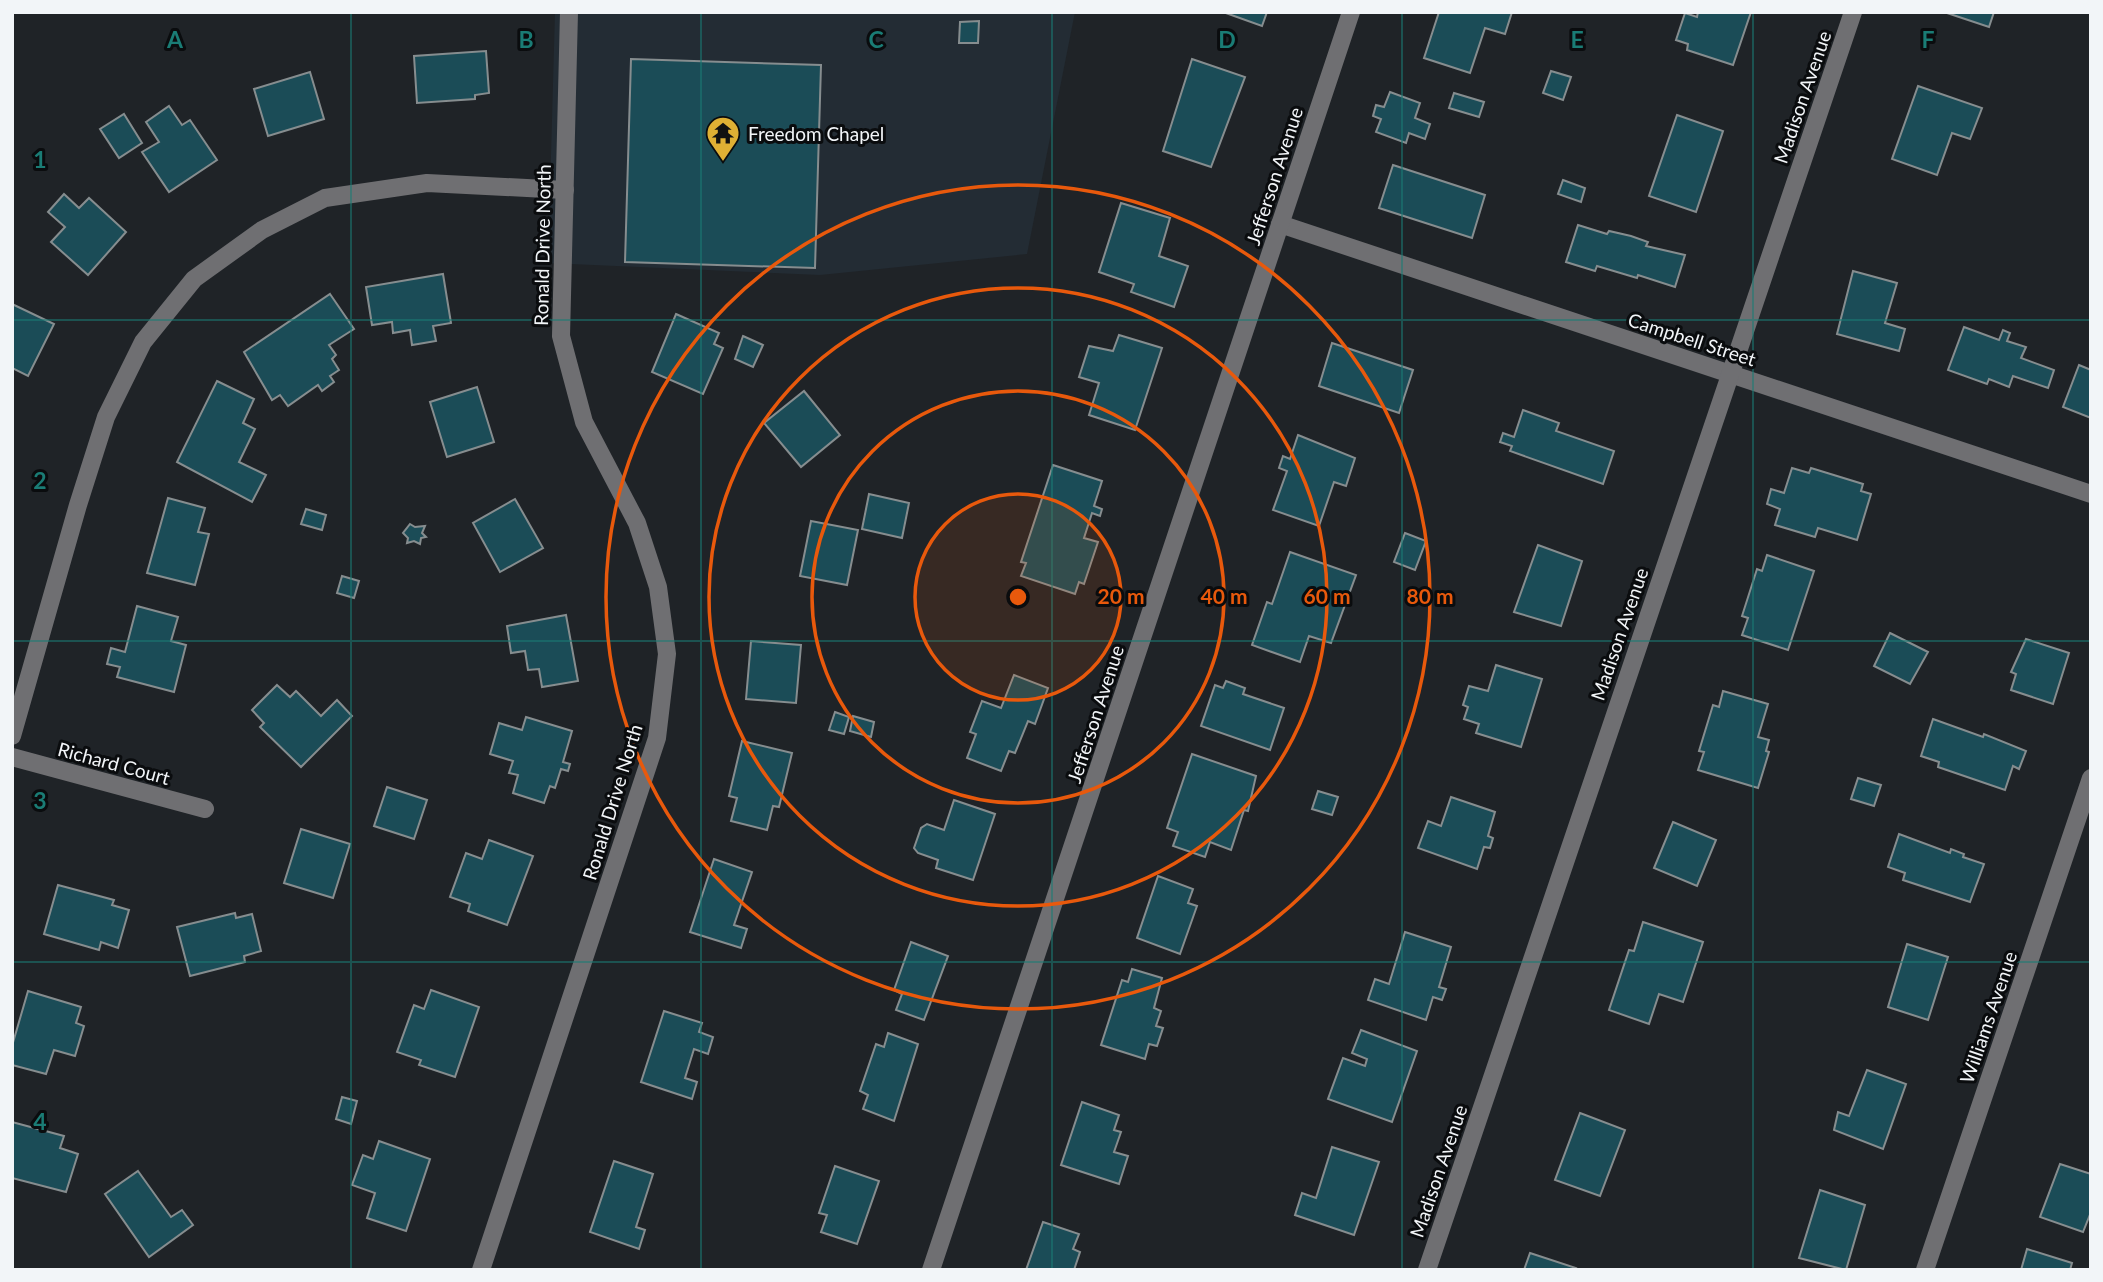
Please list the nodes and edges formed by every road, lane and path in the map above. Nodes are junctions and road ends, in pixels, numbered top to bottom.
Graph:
1 (569, 12) edge
2 (1351, 12) edge
3 (1853, 12) edge
4 (565, 190) junction
5 (1280, 224) junction
6 (1729, 374) junction
7 (2091, 494) edge
8 (12, 736) edge
9 (12, 757) edge
10 (2091, 778) edge
11 (205, 809) dead end
12 (481, 1270) edge
13 (931, 1270) edge
14 (1427, 1270) edge
15 (1925, 1270) edge

1 - 4 street, Ronald Drive North
2 - 5 street, Jefferson Avenue
3 - 6 street, Madison Avenue
4 - 8 street
4 - 12 street, Ronald Drive North
5 - 6 street, Campbell Street
5 - 13 street, Jefferson Avenue
6 - 7 street, Campbell Street
6 - 14 street, Madison Avenue
9 - 11 street, Richard Court
10 - 15 street, Williams Avenue

